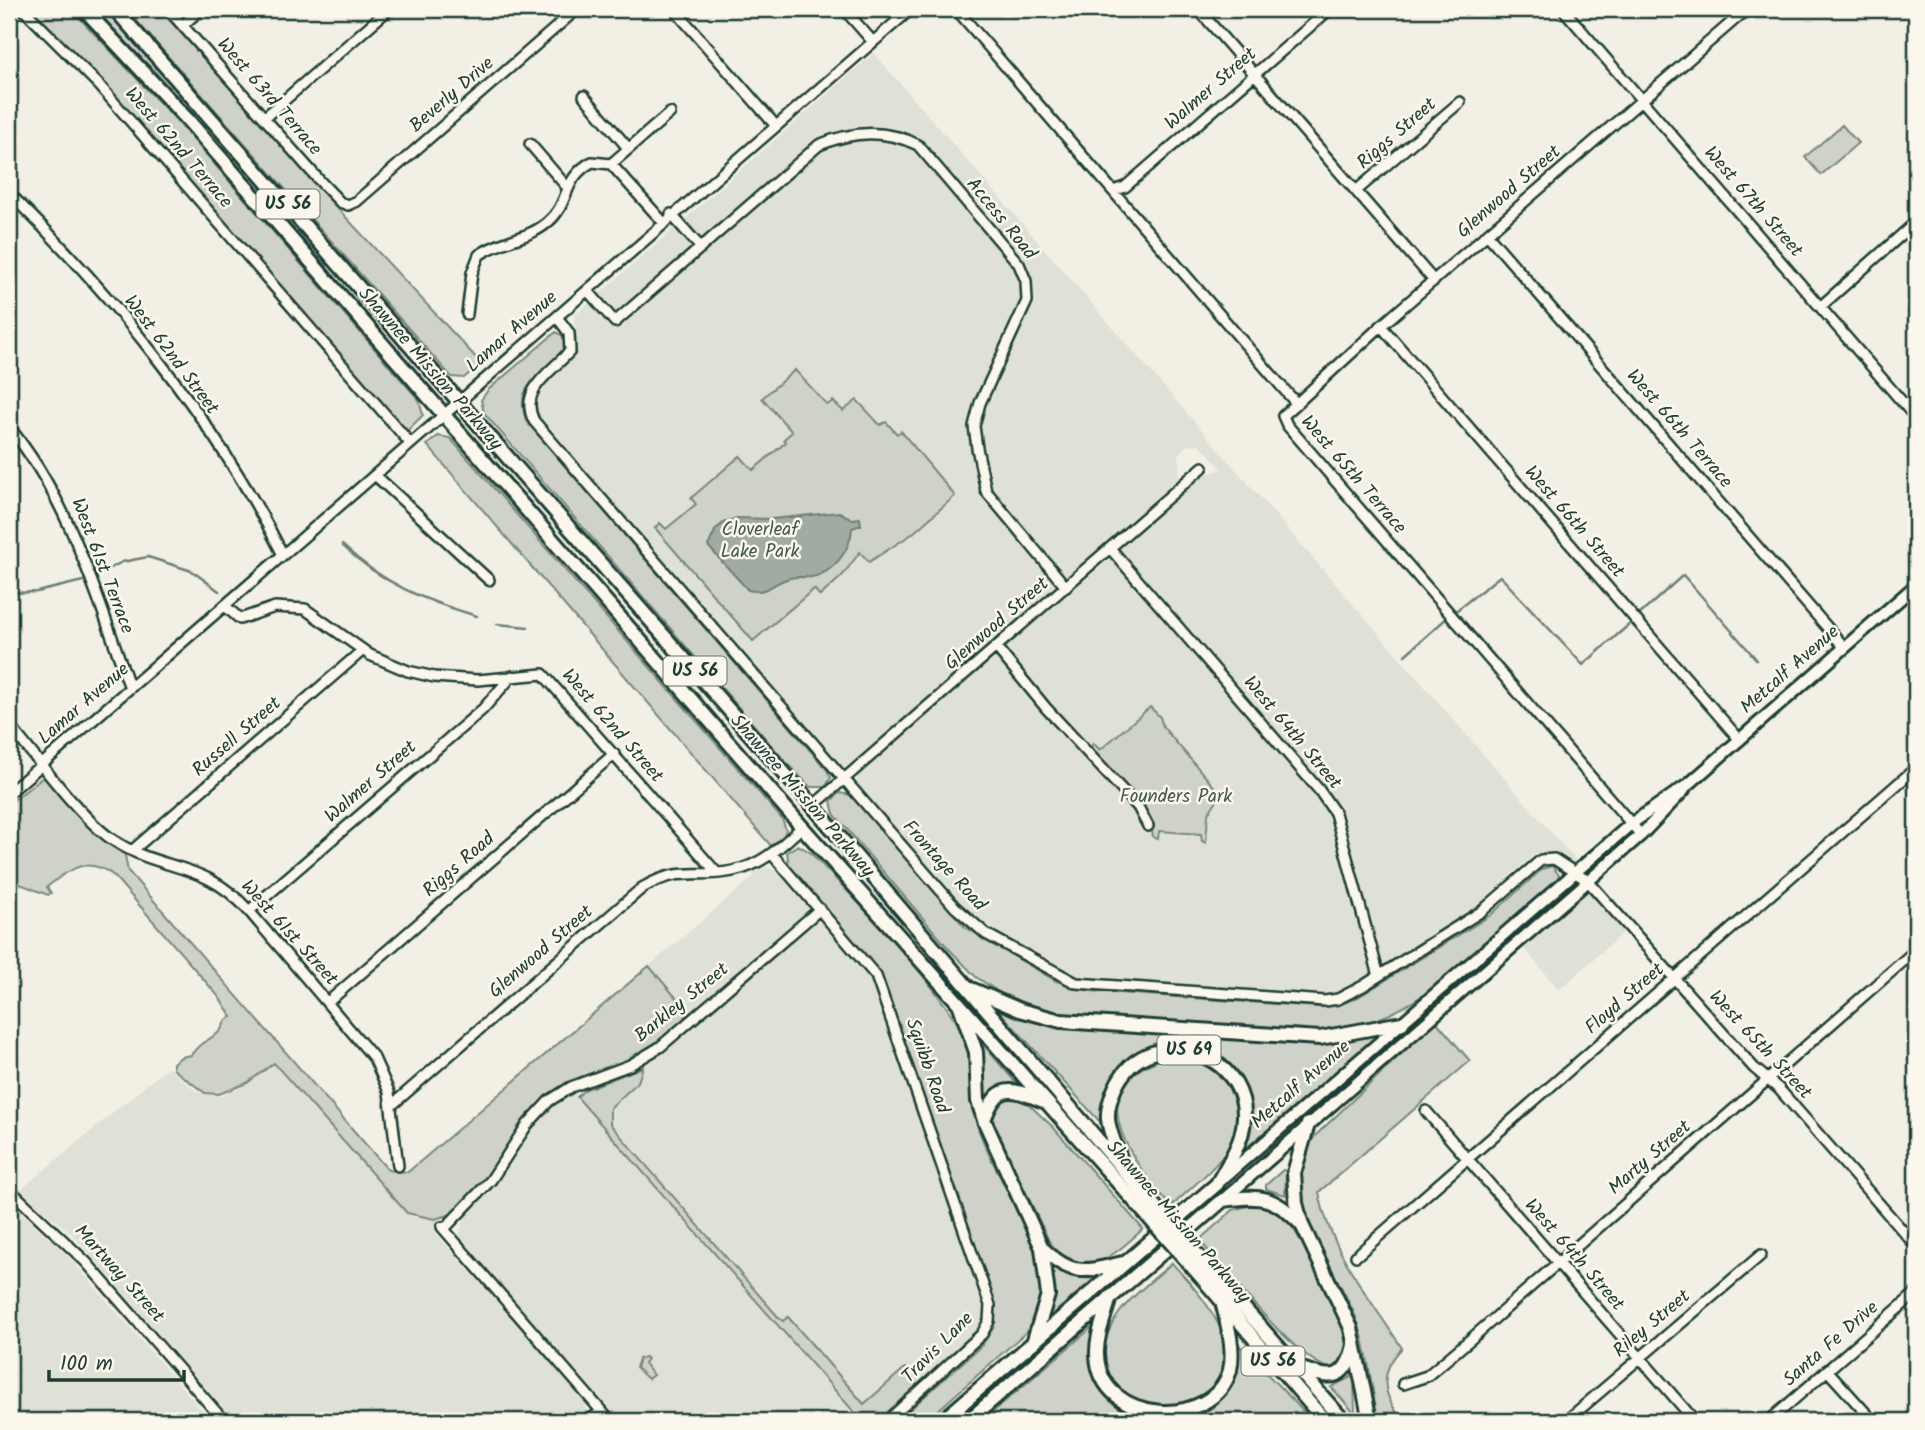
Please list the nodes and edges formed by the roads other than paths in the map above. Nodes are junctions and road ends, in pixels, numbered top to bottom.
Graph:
1 (23, 9) edge
2 (83, 9) edge
3 (115, 9) edge
4 (168, 9) edge
5 (201, 9) edge
6 (389, 9) edge
7 (577, 9) edge
8 (674, 9) edge
9 (844, 9) edge
10 (911, 9) edge
11 (956, 9) edge
12 (1198, 9) edge
13 (1330, 9) edge
14 (1563, 9) edge
15 (1747, 9) edge
16 (183, 25) junction
17 (873, 42) junction
18 (1255, 74) junction
19 (584, 96) dead end
20 (1642, 101) junction
21 (1460, 102) dead end
22 (670, 113) dead end
23 (264, 118) junction
24 (776, 125) junction
25 (530, 144) dead end
26 (628, 148) junction
27 (611, 164) junction
28 (567, 187) junction
29 (1113, 191) junction
30 (1356, 191) junction
31 (9, 193) edge
32 (348, 205) joint
33 (671, 214) junction
34 (663, 222) junction
35 (1916, 222) edge
36 (1487, 234) junction
37 (701, 248) junction
38 (1434, 281) junction
39 (588, 291) junction
40 (1820, 307) junction
41 (467, 314) dead end
42 (557, 317) junction
43 (1381, 326) junction
44 (459, 401) junction
45 (1295, 402) junction
46 (443, 414) junction
47 (1916, 418) edge
48 (9, 427) edge
49 (410, 443) junction
50 (1203, 467) dead end
51 (375, 475) junction
52 (1110, 548) junction
53 (283, 555) junction
54 (489, 580) dead end
55 (1916, 585) edge
56 (1066, 587) junction
57 (225, 606) junction
58 (996, 647) junction
59 (1845, 648) junction
60 (363, 650) junction
61 (512, 676) junction
62 (130, 688) junction
63 (9, 725) edge
64 (1740, 740) junction
65 (614, 754) junction
66 (42, 764) junction
67 (1916, 768) edge
68 (843, 779) junction
69 (1689, 783) junction
70 (9, 793) edge
71 (780, 802) junction
72 (813, 806) junction
73 (1632, 823) junction
74 (1148, 826) dead end
75 (802, 827) junction
76 (836, 833) junction
77 (1641, 835) junction
78 (133, 850) junction
79 (772, 854) junction
80 (716, 872) junction
81 (1575, 872) junction
82 (1588, 881) junction
83 (820, 909) junction
84 (249, 911) junction
85 (1916, 950) edge
86 (1379, 976) junction
87 (1675, 978) junction
88 (968, 988) junction
89 (957, 998) junction
90 (328, 1002) junction
91 (1402, 1023) junction
92 (1767, 1080) junction
93 (1050, 1104) junction
94 (392, 1105) junction
95 (1426, 1111) dead end
96 (984, 1120) junction
97 (1308, 1124) junction
98 (1467, 1159) junction
99 (398, 1166) dead end
100 (1125, 1171) junction
101 (1217, 1184) junction
102 (9, 1189) edge
103 (1134, 1192) junction
104 (1223, 1200) junction
105 (1302, 1225) junction
106 (1916, 1246) edge
107 (1042, 1248) junction
108 (971, 1251) joint
109 (1761, 1255) dead end
110 (1356, 1256) dead end
111 (1126, 1262) junction
112 (1557, 1263) junction
113 (1207, 1275) junction
114 (1916, 1293) edge
115 (1110, 1297) junction
116 (1222, 1301) junction
117 (1033, 1343) junction
118 (1355, 1344) junction
119 (1640, 1358) junction
120 (1295, 1367) junction
121 (1827, 1370) junction
122 (1403, 1384) dead end
123 (601, 1411) junction
124 (224, 1421) edge
125 (589, 1421) edge
126 (610, 1421) edge
127 (887, 1421) edge
128 (942, 1421) edge
129 (968, 1421) edge
130 (1325, 1421) edge
131 (1344, 1421) edge
132 (1370, 1421) edge
133 (1566, 1421) edge
134 (1695, 1421) edge
135 (1769, 1421) edge
136 (1873, 1421) edge

1 - 49 street, West 62nd Terrace
2 - 46 highway, Shawnee Mission Parkway / US 56
3 - 44 highway, Shawnee Mission Parkway / US 56
4 - 16 street, West 63rd Terrace
5 - 16 street
6 - 23 street
7 - 32 street, Beverly Drive
8 - 24 street
9 - 17 street
10 - 17 street, Lamar Avenue
11 - 29 street, West 65th Terrace
12 - 18 street
13 - 18 street, Walmer Street
14 - 20 street, West 67th Street
15 - 20 street, Glenwood Street
16 - 23 street, West 63rd Terrace
17 - 24 street, Lamar Avenue
18 - 29 street, Walmer Street
18 - 30 street
19 - 26 street
20 - 36 street, Glenwood Street
20 - 40 street, West 67th Street
21 - 30 street, Riggs Street
22 - 26 street
23 - 32 street, West 63rd Terrace
24 - 33 street, Lamar Avenue
25 - 28 street
26 - 27 street
27 - 28 street
27 - 34 street
28 - 41 street
29 - 45 street, West 65th Terrace
30 - 38 street
31 - 53 street, West 62nd Street
33 - 34 street, Lamar Avenue
33 - 37 street
34 - 39 street, Lamar Avenue
35 - 40 street
36 - 38 street, Glenwood Street
36 - 59 street, West 66th Terrace
37 - 39 street, Access Road
37 - 56 street, Access Road
38 - 43 street, Glenwood Street
39 - 42 street, Lamar Avenue
40 - 47 street, West 67th Street
42 - 44 street, Lamar Avenue
42 - 68 street, Frontage Road
43 - 45 street, Glenwood Street
43 - 64 street, West 66th Street
44 - 46 street, Lamar Avenue
44 - 72 highway, Shawnee Mission Parkway / US 56
45 - 73 street, West 65th Terrace
46 - 49 street, Lamar Avenue
46 - 71 highway, Shawnee Mission Parkway / US 56
48 - 62 street, West 61st Terrace
49 - 51 street, Lamar Avenue
50 - 52 street, Glenwood Street
51 - 53 street, Lamar Avenue
51 - 54 street
52 - 56 street, Glenwood Street
52 - 86 street, West 64th Street
53 - 57 street, Lamar Avenue
55 - 59 main road, Metcalf Avenue
56 - 58 street, Glenwood Street
57 - 60 street, West 62nd Street
57 - 62 street, Lamar Avenue
58 - 68 street, Glenwood Street
58 - 74 street
59 - 64 main road, Metcalf Avenue
60 - 61 street, West 62nd Street
60 - 78 street, Russell Street
61 - 65 street, West 62nd Street
61 - 84 street, Walmer Street
62 - 66 street, Lamar Avenue
63 - 66 street, West 61st Street
64 - 69 main road, Metcalf Avenue
65 - 80 street, West 62nd Street
65 - 90 street, Riggs Road
66 - 70 street, Lamar Avenue
66 - 78 street, West 61st Street
67 - 87 street, Floyd Street
68 - 72 street, Glenwood Street
68 - 86 street, Frontage Road
69 - 73 main road, Metcalf Avenue
69 - 77 main road, Metcalf Avenue
71 - 72 highway
71 - 75 highway, Shawnee Mission Parkway / US 56
72 - 76 highway, Shawnee Mission Parkway / US 56
73 - 77 street, West 65th Terrace
73 - 81 main road, Metcalf Avenue
75 - 76 highway
75 - 79 street, Glenwood Street
75 - 89 highway, Shawnee Mission Parkway / US 56
76 - 88 highway, Shawnee Mission Parkway / US 56
77 - 82 main road, Metcalf Avenue
78 - 84 street, West 61st Street
79 - 80 street, Glenwood Street
79 - 83 street
80 - 94 street, Glenwood Street
81 - 82 street, West 65th Street
81 - 86 street, Frontage Road
81 - 91 main road, Metcalf Avenue
82 - 87 street, West 65th Street
82 - 97 main road, Metcalf Avenue
83 - 108 street, Squibb Road
83 - 123 street, Barkley Street
84 - 90 street, West 61st Street
85 - 92 street, Marty Street
87 - 92 street, West 65th Street
87 - 98 street, Floyd Street
88 - 91 highway
88 - 100 highway, Shawnee Mission Parkway / US 56
89 - 93 highway, Shawnee Mission Parkway / US 56
89 - 96 highway
90 - 94 street, West 61st Street
91 - 101 main road, Metcalf Avenue
92 - 106 street, West 65th Street
92 - 112 street, Marty Street
93 - 96 highway
93 - 103 highway, Shawnee Mission Parkway / US 56
94 - 99 street, West 61st Street
95 - 98 street, West 64th Street
96 - 107 highway
97 - 104 main road, Metcalf Avenue
97 - 105 highway
98 - 110 street, Floyd Street
98 - 112 street, West 64th Street
100 - 101 highway, US 69
100 - 103 highway, Shawnee Mission Parkway / US 56
101 - 111 highway, Metcalf Avenue / US 69
102 - 124 street, Martway Street
103 - 113 highway, Shawnee Mission Parkway / US 56, bridge
104 - 105 highway
104 - 115 highway, Metcalf Avenue
105 - 118 highway
107 - 111 highway
107 - 117 highway
108 - 127 street, Travis Lane
109 - 119 street, Riley Street
111 - 117 highway, Metcalf Avenue / US 69
112 - 119 street, West 64th Street
112 - 122 street, Marty Street
113 - 116 highway, Shawnee Mission Parkway / US 56
113 - 120 highway, Shawnee Mission Parkway / US 56
114 - 121 street, Santa Fe Drive
115 - 116 highway
115 - 129 highway, Metcalf Avenue
116 - 130 highway, Shawnee Mission Parkway / US 56
117 - 128 highway, Metcalf Avenue / US 69
118 - 120 highway
118 - 132 highway
119 - 133 street, Riley Street
119 - 134 street, West 64th Street
120 - 131 highway, Shawnee Mission Parkway / US 56
121 - 135 street, Santa Fe Drive
121 - 136 street
123 - 125 street
123 - 126 street

